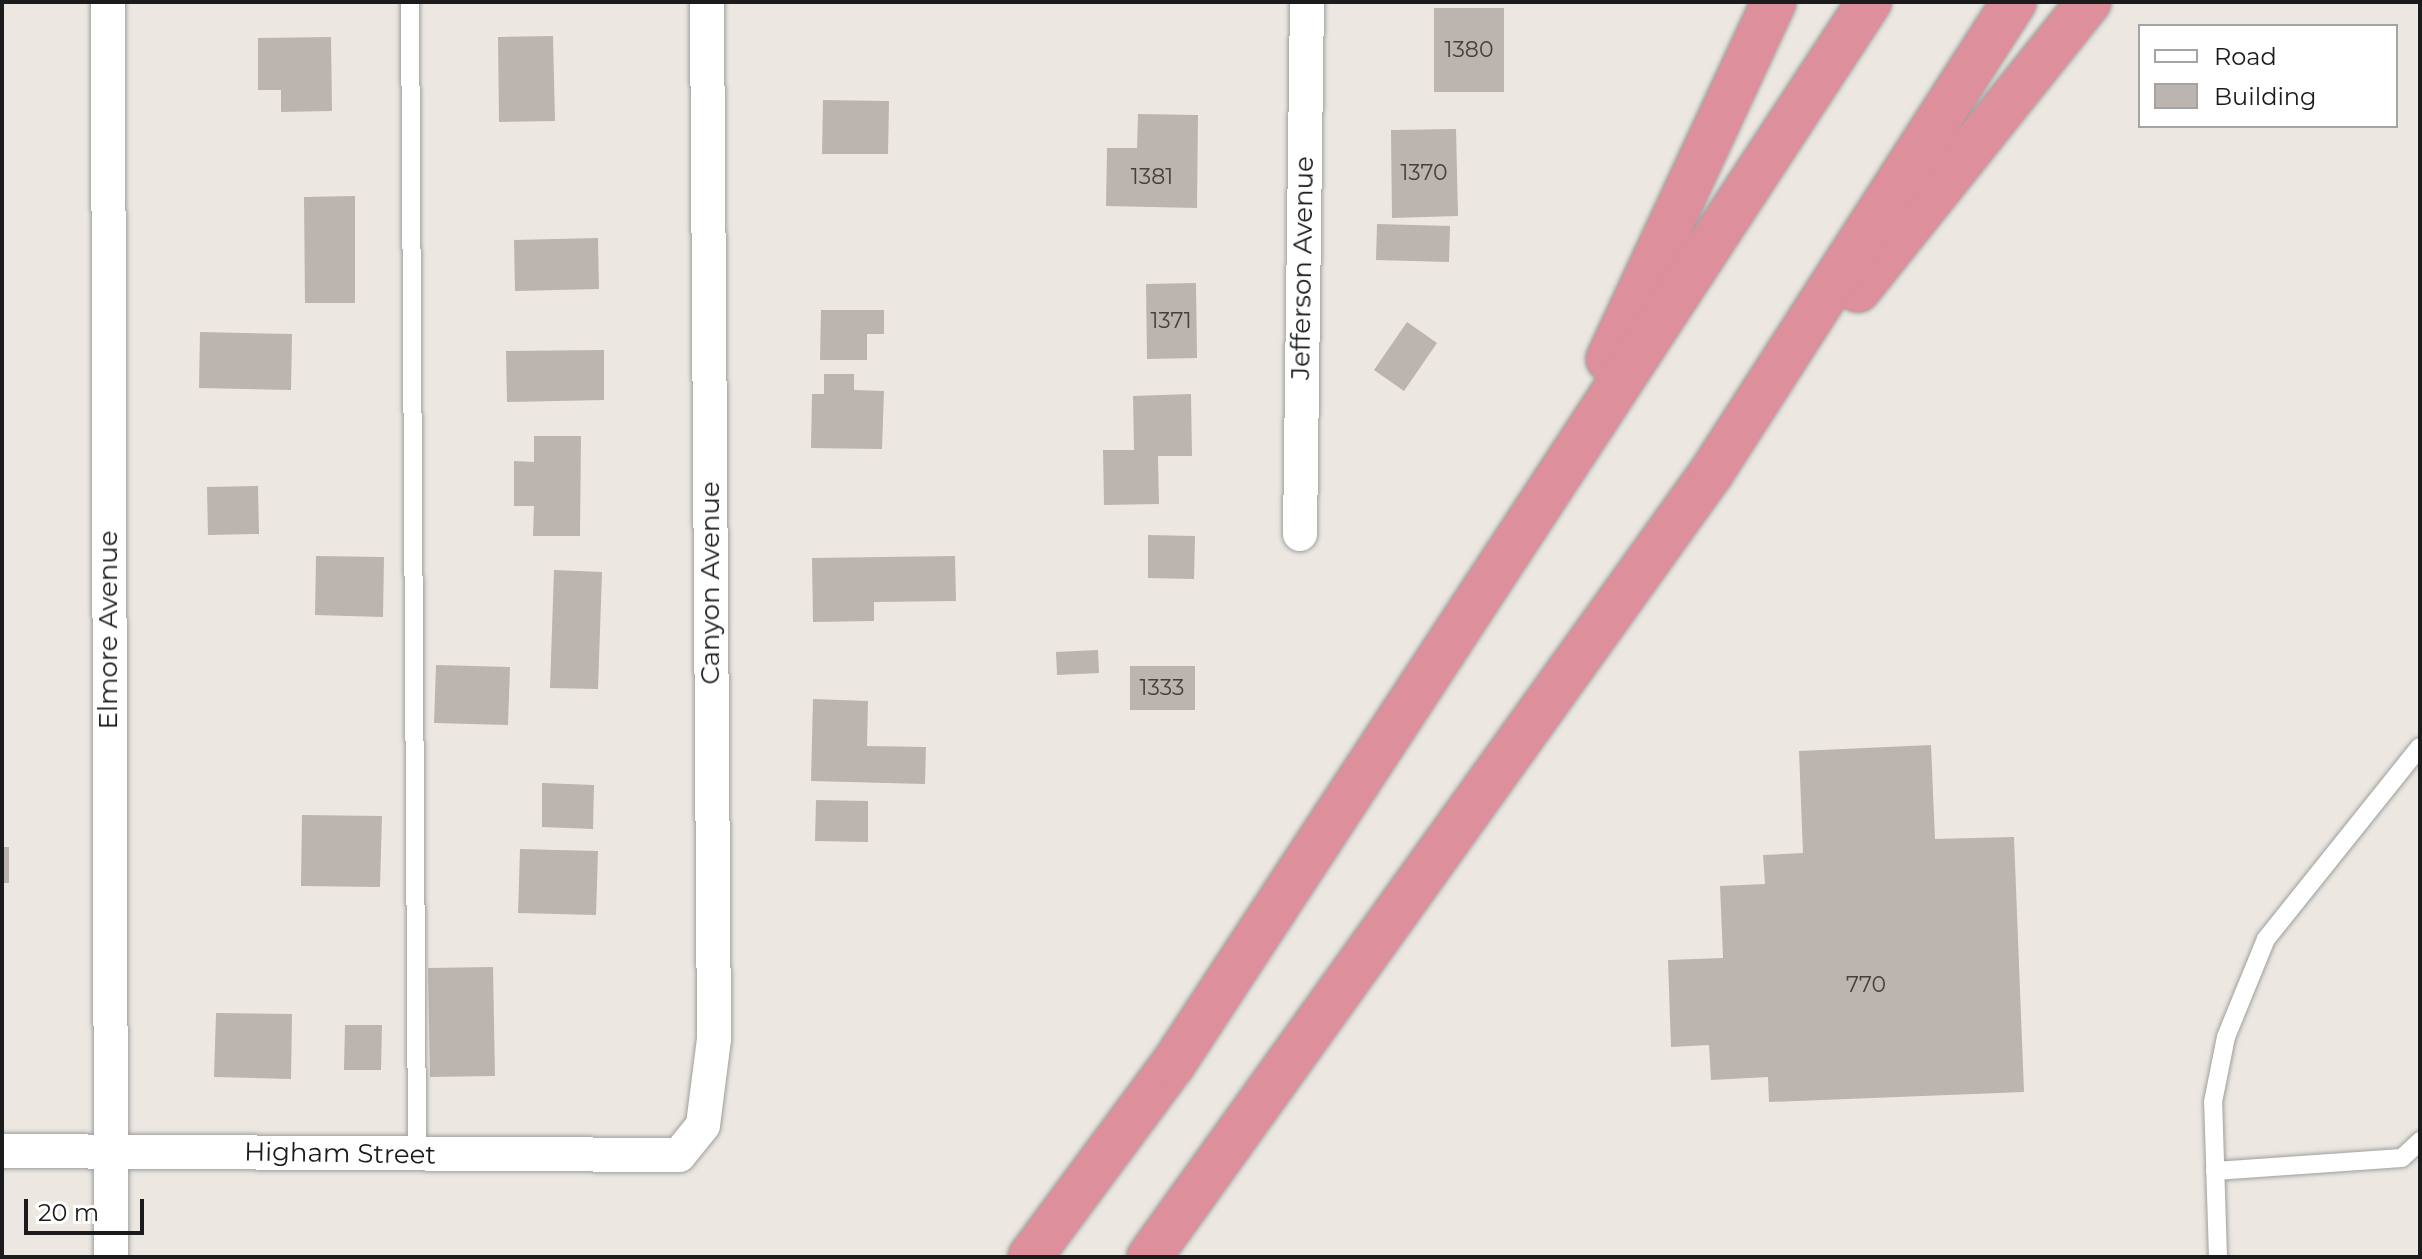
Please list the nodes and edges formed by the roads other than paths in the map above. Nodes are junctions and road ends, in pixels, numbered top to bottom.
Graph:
1 (108, 2) edge
2 (410, 2) edge
3 (707, 2) edge
4 (1307, 2) edge
5 (1774, 2) edge
6 (1869, 2) edge
7 (2014, 2) edge
8 (2089, 2) edge
9 (1711, 473) junction
10 (1527, 528) junction
11 (1300, 534) dead end
12 (2420, 747) edge
13 (2420, 1141) edge
14 (2, 1151) edge
15 (109, 1151) junction
16 (679, 1155) joint
17 (417, 1156) junction
18 (2215, 1171) junction
19 (111, 1257) edge
20 (1030, 1257) edge
21 (1149, 1257) edge
22 (2218, 1257) edge

1 - 15 street, Elmore Avenue
2 - 17 lane
3 - 16 street, Canyon Avenue
4 - 11 street, Jefferson Avenue
5 - 10 highway
6 - 10 highway
7 - 9 highway
8 - 9 highway
9 - 21 highway
10 - 20 highway
12 - 18 lane
13 - 18 lane
14 - 15 street, Higham Street
15 - 17 street, Higham Street
15 - 19 street, Elmore Avenue
16 - 17 street, Higham Street
18 - 22 lane

